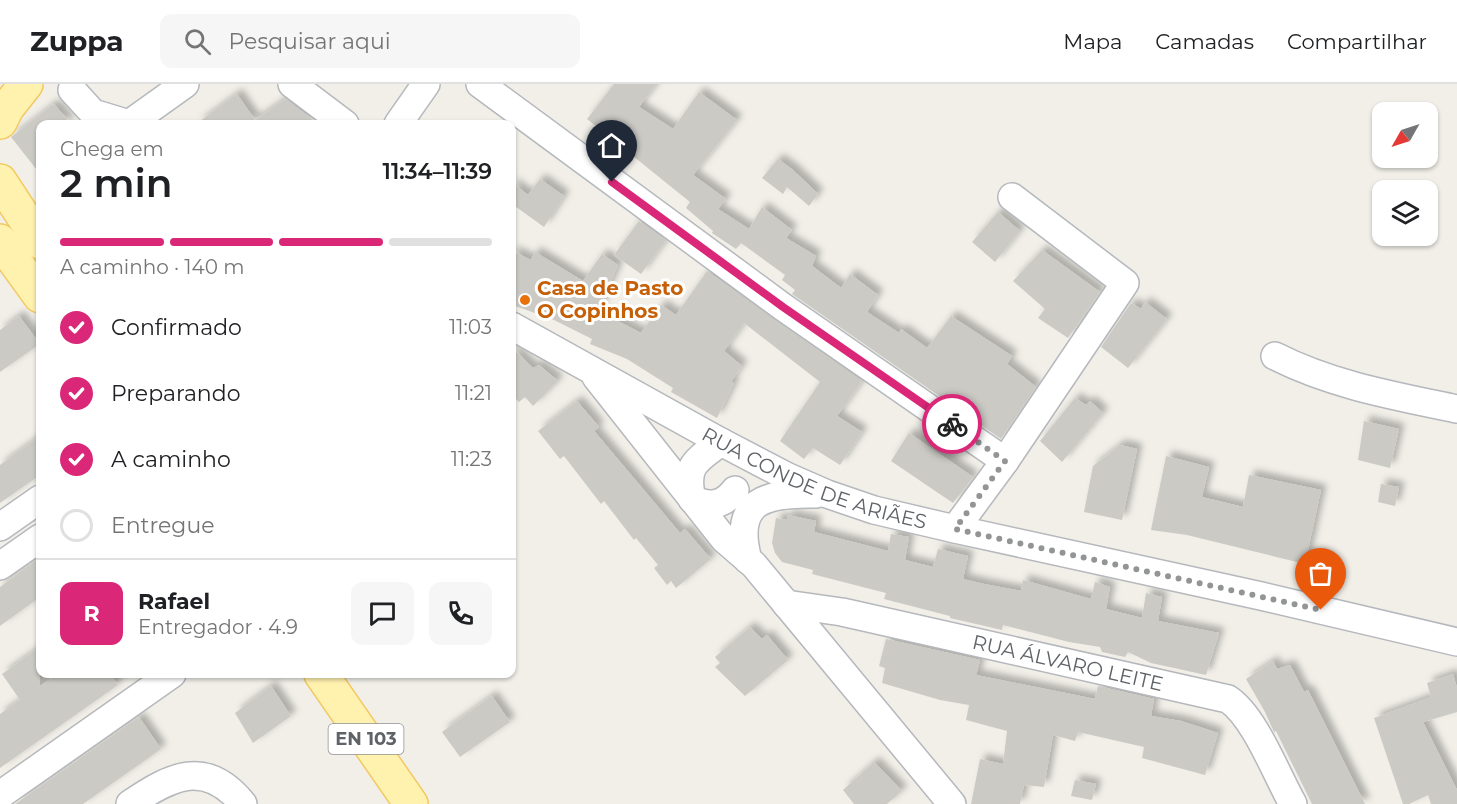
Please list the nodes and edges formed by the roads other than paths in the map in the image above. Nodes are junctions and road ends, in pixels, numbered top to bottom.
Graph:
1 (26, 84) edge
2 (185, 84) edge
3 (292, 84) edge
4 (426, 84) edge
5 (480, 84) edge
6 (72, 90) dead end
7 (116, 120) edge
8 (135, 120) edge
9 (340, 120) edge
10 (401, 120) edge
11 (0, 122) edge
12 (0, 181) edge
13 (1012, 196) dead end
14 (36, 234) edge
15 (0, 241) edge
16 (36, 290) edge
17 (516, 328) edge
18 (1275, 356) dead end
19 (587, 366) junction
20 (1457, 409) edge
21 (730, 446) junction
22 (1005, 461) junction
23 (735, 490) junction
24 (827, 494) junction
25 (692, 499) junction
26 (36, 506) edge
27 (0, 527) edge
28 (955, 529) junction
29 (36, 540) edge
30 (745, 547) junction
31 (0, 566) edge
32 (786, 604) junction
33 (1457, 642) edge
34 (166, 678) edge
35 (324, 678) edge
36 (0, 795) edge
37 (1290, 803) edge
38 (130, 804) edge
39 (243, 804) edge
40 (411, 804) edge
41 (952, 804) edge

1 - 11 main road
2 - 8 street
3 - 9 street
4 - 10 street
5 - 22 street
6 - 7 street
12 - 14 main road
13 - 22 street
15 - 16 main road
17 - 19 street, RUA CONDE DE ARIÃES
18 - 20 street
19 - 21 street, RUA CONDE DE ARIÃES
19 - 25 street
21 - 23 street
21 - 24 street, RUA CONDE DE ARIÃES
21 - 25 street
22 - 28 street
23 - 25 street
23 - 30 street
24 - 28 street, RUA CONDE DE ARIÃES
24 - 30 street
25 - 30 street
26 - 27 street
28 - 33 street, RUA CONDE DE ARIÃES
29 - 31 street
30 - 32 street
32 - 37 street, RUA ÁLVARO LEITE
32 - 41 street
34 - 36 street
35 - 40 main road, EN 103
38 - 39 street

